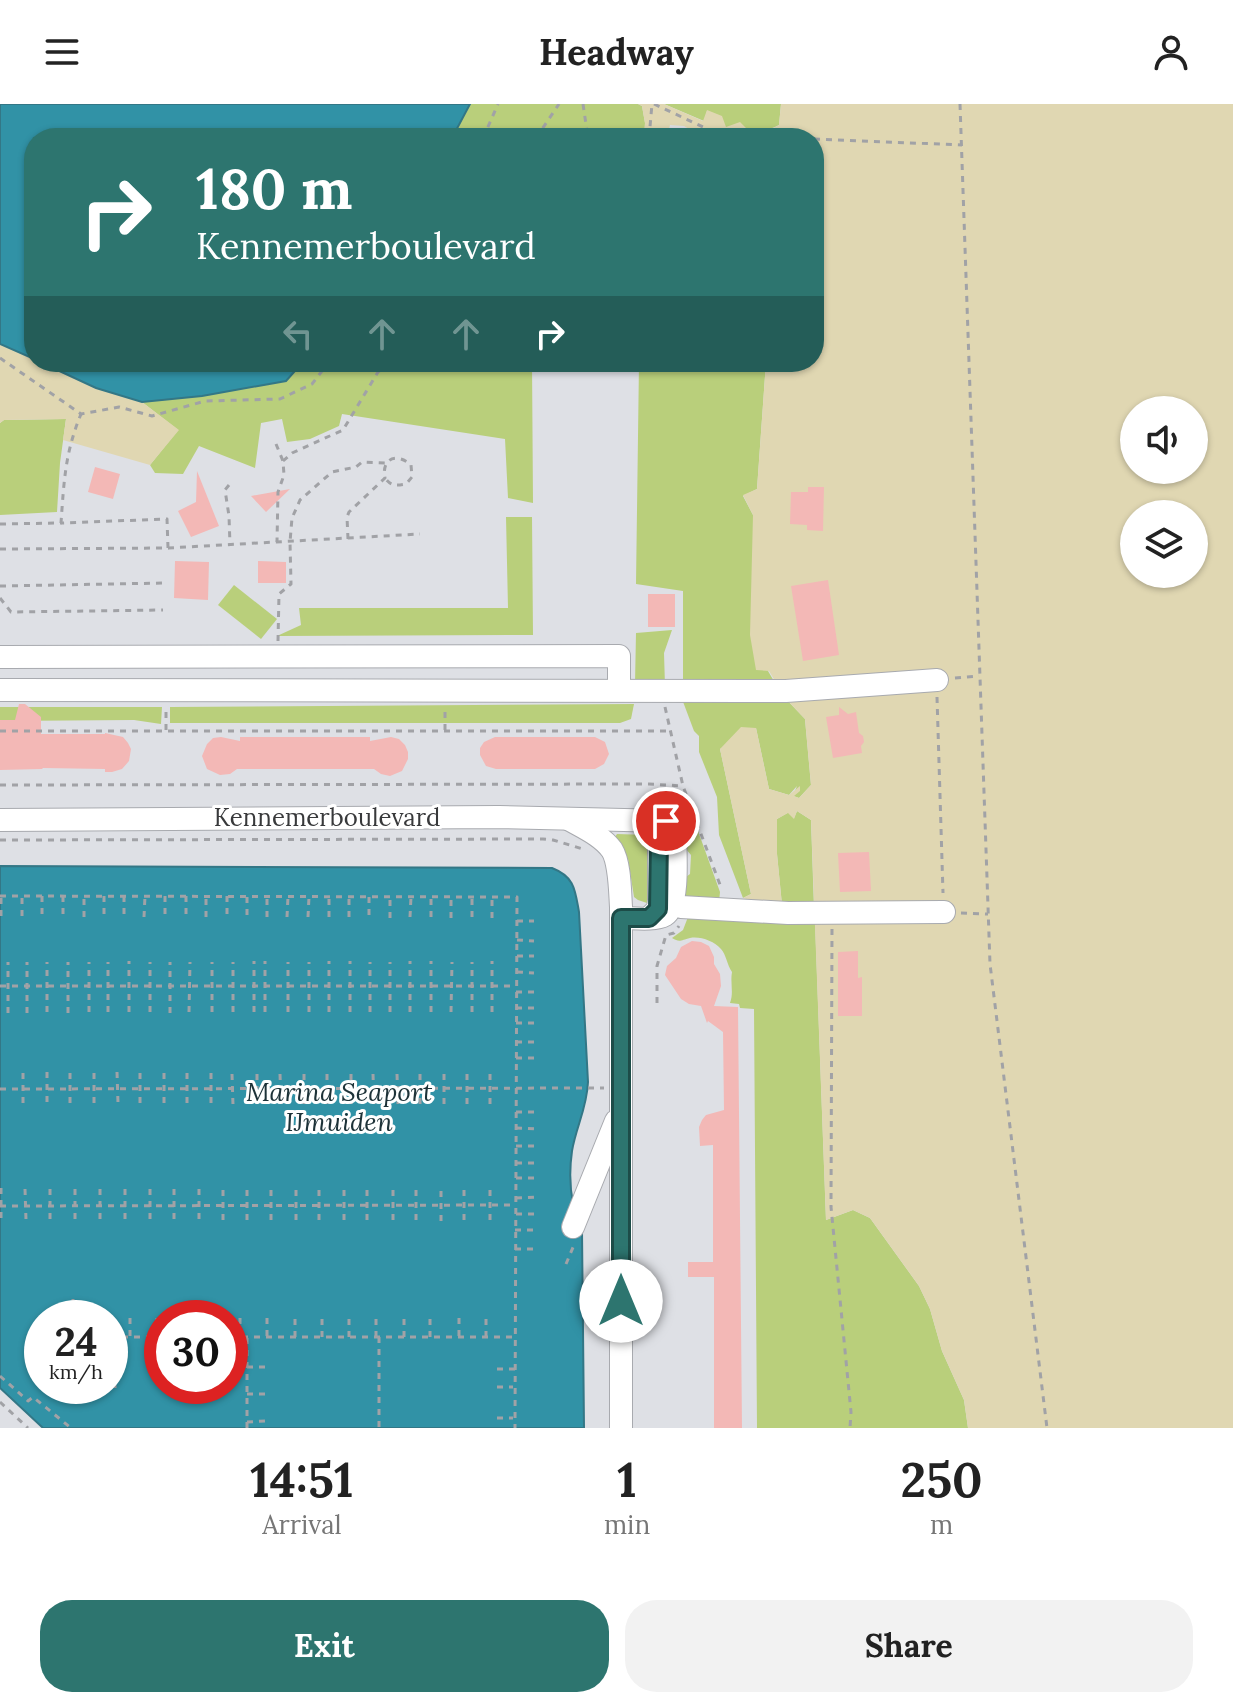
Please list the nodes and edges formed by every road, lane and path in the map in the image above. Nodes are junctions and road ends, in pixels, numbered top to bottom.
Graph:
1 (498, 104) edge
2 (559, 104) edge
3 (583, 104) edge
4 (653, 104) edge
5 (960, 104) edge
6 (487, 128) edge
7 (543, 128) edge
8 (587, 128) edge
9 (650, 128) edge
10 (705, 128) edge
11 (824, 139) edge
12 (962, 145) junction
13 (0, 358) edge
14 (321, 372) edge
15 (378, 372) edge
16 (81, 414) junction
17 (276, 444) dead end
18 (283, 461) junction
19 (387, 463) junction
20 (385, 478) junction
21 (229, 485) dead end
22 (61, 523) junction
23 (0, 524) edge
24 (420, 534) dead end
25 (348, 539) junction
26 (277, 542) junction
27 (290, 542) junction
28 (230, 545) junction
29 (168, 548) junction
30 (0, 549) edge
31 (166, 583) dead end
32 (0, 586) edge
33 (0, 598) edge
34 (163, 610) dead end
35 (0, 657) edge
36 (278, 657) junction
37 (979, 676) junction
38 (937, 680) junction
39 (0, 690) edge
40 (619, 690) junction
41 (662, 692) junction
42 (166, 709) dead end
43 (445, 709) dead end
44 (0, 731) edge
45 (166, 731) junction
46 (445, 731) junction
47 (669, 731) junction
48 (0, 785) edge
49 (683, 786) junction
50 (567, 819) junction
51 (0, 820) edge
52 (599, 838) junction
53 (0, 840) edge
54 (1, 896) edge
55 (22, 896) junction
56 (42, 896) junction
57 (63, 896) junction
58 (84, 896) junction
59 (104, 896) junction
60 (124, 896) junction
61 (145, 896) junction
62 (165, 896) junction
63 (186, 896) junction
64 (206, 896) junction
65 (227, 896) junction
66 (247, 897) junction
67 (267, 897) junction
68 (288, 897) junction
69 (309, 897) junction
70 (329, 897) junction
71 (349, 897) junction
72 (369, 897) junction
73 (390, 897) junction
74 (411, 897) junction
75 (431, 897) junction
76 (451, 897) junction
77 (472, 897) junction
78 (492, 897) junction
79 (681, 907) joint
80 (728, 909) junction
81 (944, 912) junction
82 (832, 913) junction
83 (988, 914) junction
84 (1, 916) edge
85 (22, 916) dead end
86 (42, 917) dead end
87 (63, 917) dead end
88 (84, 917) dead end
89 (104, 917) dead end
90 (124, 917) dead end
91 (144, 917) dead end
92 (165, 917) dead end
93 (186, 917) dead end
94 (206, 917) dead end
95 (227, 917) dead end
96 (247, 917) dead end
97 (267, 917) dead end
98 (287, 917) dead end
99 (308, 917) dead end
100 (329, 917) dead end
101 (349, 917) dead end
102 (369, 917) dead end
103 (410, 917) dead end
104 (431, 917) dead end
105 (472, 917) dead end
106 (390, 918) dead end
107 (451, 918) dead end
108 (492, 918) dead end
109 (621, 918) junction
110 (517, 921) junction
111 (534, 921) dead end
112 (517, 940) junction
113 (534, 941) dead end
114 (517, 956) junction
115 (534, 956) dead end
116 (129, 961) dead end
117 (254, 961) dead end
118 (265, 961) dead end
119 (329, 961) dead end
120 (350, 961) dead end
121 (410, 961) dead end
122 (431, 961) dead end
123 (492, 961) dead end
124 (8, 962) dead end
125 (27, 962) dead end
126 (47, 962) dead end
127 (68, 962) dead end
128 (89, 962) dead end
129 (108, 962) dead end
130 (150, 962) dead end
131 (170, 962) dead end
132 (190, 962) dead end
133 (212, 962) dead end
134 (233, 962) dead end
135 (288, 962) dead end
136 (309, 962) dead end
137 (370, 962) dead end
138 (390, 962) dead end
139 (452, 962) dead end
140 (472, 962) dead end
141 (517, 972) junction
142 (534, 973) dead end
143 (0, 986) edge
144 (8, 986) junction
145 (27, 986) junction
146 (47, 986) junction
147 (68, 986) junction
148 (89, 986) junction
149 (108, 986) junction
150 (129, 986) junction
151 (150, 986) junction
152 (190, 986) junction
153 (212, 986) junction
154 (233, 986) junction
155 (254, 986) junction
156 (265, 986) junction
157 (287, 986) junction
158 (309, 986) junction
159 (329, 986) junction
160 (350, 986) junction
161 (370, 986) junction
162 (390, 986) junction
163 (411, 986) junction
164 (431, 986) junction
165 (451, 986) junction
166 (472, 986) junction
167 (492, 986) junction
168 (516, 986) junction
169 (170, 987) junction
170 (516, 992) junction
171 (534, 992) dead end
172 (657, 1003) dead end
173 (516, 1008) junction
174 (534, 1008) dead end
175 (47, 1012) dead end
176 (89, 1012) dead end
177 (108, 1012) dead end
178 (129, 1012) dead end
179 (150, 1012) dead end
180 (189, 1012) dead end
181 (212, 1012) dead end
182 (233, 1012) dead end
183 (254, 1012) dead end
184 (265, 1012) dead end
185 (288, 1012) dead end
186 (309, 1012) dead end
187 (329, 1012) dead end
188 (350, 1012) dead end
189 (370, 1012) dead end
190 (390, 1012) dead end
191 (410, 1012) dead end
192 (431, 1012) dead end
193 (451, 1012) dead end
194 (472, 1012) dead end
195 (492, 1012) dead end
196 (8, 1013) dead end
197 (27, 1013) dead end
198 (68, 1013) dead end
199 (170, 1013) dead end
200 (516, 1023) junction
201 (534, 1023) dead end
202 (516, 1042) junction
203 (534, 1042) dead end
204 (516, 1058) junction
205 (534, 1058) dead end
206 (47, 1072) dead end
207 (117, 1072) dead end
208 (23, 1073) dead end
209 (70, 1073) dead end
210 (94, 1073) dead end
211 (140, 1073) dead end
212 (164, 1073) dead end
213 (187, 1073) dead end
214 (211, 1073) dead end
215 (232, 1074) dead end
216 (257, 1074) dead end
217 (280, 1074) dead end
218 (304, 1074) dead end
219 (327, 1074) dead end
220 (351, 1074) dead end
221 (373, 1074) dead end
222 (397, 1074) dead end
223 (420, 1074) dead end
224 (444, 1074) dead end
225 (467, 1074) dead end
226 (490, 1074) dead end
227 (140, 1088) junction
228 (187, 1088) junction
229 (211, 1088) junction
230 (233, 1088) junction
231 (257, 1088) junction
232 (280, 1088) junction
233 (304, 1088) junction
234 (327, 1088) junction
235 (351, 1088) junction
236 (373, 1088) junction
237 (397, 1088) junction
238 (420, 1088) junction
239 (444, 1088) junction
240 (467, 1088) junction
241 (490, 1088) junction
242 (516, 1088) junction
243 (609, 1088) dead end
244 (0, 1089) edge
245 (23, 1089) junction
246 (47, 1089) junction
247 (70, 1089) junction
248 (94, 1089) junction
249 (117, 1089) junction
250 (164, 1089) junction
251 (23, 1103) dead end
252 (47, 1103) dead end
253 (70, 1103) dead end
254 (94, 1103) dead end
255 (118, 1103) dead end
256 (140, 1103) dead end
257 (164, 1103) dead end
258 (211, 1103) dead end
259 (187, 1104) dead end
260 (257, 1104) dead end
261 (281, 1104) dead end
262 (304, 1104) dead end
263 (327, 1104) dead end
264 (374, 1104) dead end
265 (398, 1104) dead end
266 (420, 1104) dead end
267 (444, 1104) dead end
268 (467, 1104) dead end
269 (490, 1104) dead end
270 (233, 1105) dead end
271 (351, 1105) dead end
272 (621, 1109) junction
273 (516, 1112) junction
274 (537, 1112) dead end
275 (516, 1128) junction
276 (537, 1129) dead end
277 (516, 1146) junction
278 (537, 1146) dead end
279 (516, 1163) junction
280 (537, 1163) dead end
281 (516, 1178) junction
282 (537, 1178) dead end
283 (1, 1188) edge
284 (25, 1189) dead end
285 (50, 1189) dead end
286 (75, 1189) dead end
287 (100, 1189) dead end
288 (125, 1189) dead end
289 (150, 1189) dead end
290 (174, 1189) dead end
291 (199, 1189) dead end
292 (247, 1189) dead end
293 (223, 1190) dead end
294 (271, 1190) dead end
295 (296, 1190) dead end
296 (319, 1190) dead end
297 (344, 1190) dead end
298 (367, 1190) dead end
299 (393, 1190) dead end
300 (416, 1190) dead end
301 (441, 1190) dead end
302 (464, 1190) dead end
303 (490, 1190) dead end
304 (538, 1197) dead end
305 (516, 1198) junction
306 (223, 1205) junction
307 (319, 1205) junction
308 (344, 1205) junction
309 (367, 1205) junction
310 (393, 1205) junction
311 (416, 1205) junction
312 (441, 1205) junction
313 (464, 1205) junction
314 (489, 1205) junction
315 (516, 1205) junction
316 (1, 1206) edge
317 (50, 1206) junction
318 (75, 1206) junction
319 (100, 1206) junction
320 (125, 1206) junction
321 (150, 1206) junction
322 (174, 1206) junction
323 (199, 1206) junction
324 (247, 1206) junction
325 (271, 1206) junction
326 (296, 1206) junction
327 (516, 1214) junction
328 (534, 1214) dead end
329 (1, 1219) edge
330 (26, 1220) dead end
331 (50, 1220) dead end
332 (75, 1220) dead end
333 (100, 1220) dead end
334 (125, 1220) dead end
335 (150, 1220) dead end
336 (174, 1220) dead end
337 (199, 1220) dead end
338 (247, 1220) dead end
339 (223, 1221) dead end
340 (271, 1221) dead end
341 (296, 1221) dead end
342 (319, 1221) dead end
343 (344, 1221) dead end
344 (367, 1221) dead end
345 (393, 1221) dead end
346 (416, 1221) dead end
347 (441, 1221) dead end
348 (490, 1221) dead end
349 (464, 1222) dead end
350 (573, 1227) dead end
351 (515, 1230) junction
352 (534, 1230) dead end
353 (515, 1249) junction
354 (534, 1249) dead end
355 (130, 1318) dead end
356 (267, 1318) dead end
357 (459, 1318) dead end
358 (295, 1319) dead end
359 (322, 1319) dead end
360 (349, 1319) dead end
361 (376, 1319) dead end
362 (404, 1319) dead end
363 (430, 1319) dead end
364 (486, 1319) dead end
365 (130, 1337) joint
366 (144, 1337) edge
367 (248, 1337) edge
368 (267, 1337) junction
369 (295, 1337) junction
370 (322, 1337) junction
371 (349, 1337) junction
372 (377, 1337) junction
373 (404, 1337) junction
374 (430, 1337) junction
375 (459, 1337) junction
376 (486, 1337) junction
377 (515, 1337) junction
378 (248, 1367) edge
379 (266, 1367) dead end
380 (497, 1369) dead end
381 (515, 1369) junction
382 (0, 1376) edge
383 (497, 1387) dead end
384 (515, 1387) junction
385 (248, 1394) edge
386 (266, 1394) dead end
387 (0, 1402) edge
388 (247, 1404) edge
389 (497, 1418) dead end
390 (515, 1418) junction
391 (266, 1421) dead end
392 (247, 1422) junction
393 (28, 1428) edge
394 (71, 1428) edge
395 (247, 1428) edge
396 (379, 1428) edge
397 (515, 1428) edge
398 (621, 1428) edge
399 (850, 1428) edge
400 (1047, 1428) edge

1 - 6 path
2 - 7 path
3 - 8 path
4 - 9 path
4 - 10 path
5 - 12 path
11 - 12 path
12 - 37 path
13 - 16 path
14 - 16 path
15 - 18 path
16 - 22 path
17 - 18 path
18 - 26 path
19 - 20 path
19 - 20 path
19 - 27 path
20 - 25 path
21 - 28 path
22 - 23 path
22 - 29 path
24 - 25 path
25 - 27 path
26 - 27 path
26 - 28 path
27 - 36 path
28 - 29 path
29 - 30 path
31 - 32 path
33 - 34 path
35 - 36 street
36 - 40 street
37 - 38 path
37 - 83 path
38 - 41 street
38 - 81 path
39 - 40 street
40 - 41 street
41 - 47 path
42 - 45 path
43 - 46 path
44 - 45 path
45 - 46 path
46 - 47 path
47 - 49 path
48 - 49 path
49 - 80 path
50 - 51 street, Kennemerboulevard
50 - 52 street
50 - 109 street, Kennemerboulevard
52 - 53 path
52 - 109 street
54 - 55 path
54 - 84 path
55 - 56 path
55 - 85 path
56 - 57 path
56 - 86 path
57 - 58 path
57 - 87 path
58 - 59 path
58 - 88 path
59 - 60 path
59 - 89 path
60 - 61 path
60 - 90 path
61 - 62 path
61 - 91 path
62 - 63 path
62 - 92 path
63 - 64 path
63 - 93 path
64 - 65 path
64 - 94 path
65 - 66 path
65 - 95 path
66 - 67 path
66 - 96 path
67 - 68 path
67 - 97 path
68 - 69 path
68 - 98 path
69 - 70 path
69 - 99 path
70 - 71 path
70 - 100 path
71 - 72 path
71 - 101 path
72 - 73 path
72 - 102 path
73 - 74 path
73 - 106 path
74 - 75 path
74 - 103 path
75 - 76 path
75 - 104 path
76 - 77 path
76 - 107 path
77 - 78 path
77 - 105 path
78 - 108 path
78 - 110 path
79 - 80 street
79 - 172 path
80 - 82 street
81 - 82 street
81 - 83 path
82 - 399 path
83 - 400 path
109 - 272 street
110 - 111 path
110 - 112 path
112 - 113 path
112 - 114 path
114 - 115 path
114 - 141 path
116 - 150 path
117 - 155 path
118 - 156 path
119 - 159 path
120 - 160 path
121 - 163 path
122 - 164 path
123 - 167 path
124 - 144 path
125 - 145 path
126 - 146 path
127 - 147 path
128 - 148 path
129 - 149 path
130 - 151 path
131 - 169 path
132 - 152 path
133 - 153 path
134 - 154 path
135 - 157 path
136 - 158 path
137 - 161 path
138 - 162 path
139 - 165 path
140 - 166 path
141 - 142 path
141 - 168 path
143 - 144 path
144 - 145 path
144 - 196 path
145 - 146 path
145 - 197 path
146 - 147 path
146 - 175 path
147 - 148 path
147 - 198 path
148 - 149 path
148 - 176 path
149 - 150 path
149 - 177 path
150 - 151 path
150 - 178 path
151 - 169 path
151 - 179 path
152 - 153 path
152 - 169 path
152 - 180 path
153 - 154 path
153 - 181 path
154 - 155 path
154 - 182 path
155 - 156 path
155 - 183 path
156 - 157 path
156 - 184 path
157 - 158 path
157 - 185 path
158 - 159 path
158 - 186 path
159 - 160 path
159 - 187 path
160 - 161 path
160 - 188 path
161 - 162 path
161 - 189 path
162 - 163 path
162 - 190 path
163 - 164 path
163 - 191 path
164 - 165 path
164 - 192 path
165 - 166 path
165 - 193 path
166 - 167 path
166 - 194 path
167 - 168 path
167 - 195 path
168 - 170 path
169 - 199 path
170 - 171 path
170 - 173 path
173 - 174 path
173 - 200 path
200 - 201 path
200 - 202 path
202 - 203 path
202 - 204 path
204 - 205 path
204 - 242 path
206 - 246 path
207 - 249 path
208 - 245 path
209 - 247 path
210 - 248 path
211 - 227 path
212 - 250 path
213 - 228 path
214 - 229 path
215 - 230 path
216 - 231 path
217 - 232 path
218 - 233 path
219 - 234 path
220 - 235 path
221 - 236 path
222 - 237 path
223 - 238 path
224 - 239 path
225 - 240 path
226 - 241 path
227 - 249 path
227 - 250 path
227 - 256 path
228 - 229 path
228 - 250 path
228 - 259 path
229 - 230 path
229 - 258 path
230 - 231 path
230 - 270 path
231 - 232 path
231 - 260 path
232 - 233 path
232 - 261 path
233 - 234 path
233 - 262 path
234 - 235 path
234 - 263 path
235 - 236 path
235 - 271 path
236 - 237 path
236 - 264 path
237 - 238 path
237 - 265 path
238 - 239 path
238 - 266 path
239 - 240 path
239 - 267 path
240 - 241 path
240 - 268 path
241 - 242 path
241 - 269 path
242 - 243 path
242 - 273 path
244 - 245 path
245 - 246 path
245 - 251 path
246 - 247 path
246 - 252 path
247 - 248 path
247 - 253 path
248 - 249 path
248 - 254 path
249 - 255 path
250 - 257 path
272 - 350 street
272 - 398 street
273 - 274 path
273 - 275 path
275 - 276 path
275 - 277 path
277 - 278 path
277 - 279 path
279 - 280 path
279 - 281 path
281 - 282 path
281 - 305 path
283 - 316 path
284 - 330 path
285 - 317 path
286 - 318 path
287 - 319 path
288 - 320 path
289 - 321 path
290 - 322 path
291 - 323 path
292 - 324 path
293 - 306 path
294 - 325 path
295 - 326 path
296 - 307 path
297 - 308 path
298 - 309 path
299 - 310 path
300 - 311 path
301 - 312 path
302 - 313 path
303 - 314 path
304 - 305 path
305 - 315 path
306 - 323 path
306 - 324 path
306 - 339 path
307 - 308 path
307 - 326 path
307 - 342 path
308 - 309 path
308 - 343 path
309 - 310 path
309 - 344 path
310 - 311 path
310 - 345 path
311 - 312 path
311 - 346 path
312 - 313 path
312 - 347 path
313 - 314 path
313 - 349 path
314 - 315 path
314 - 348 path
315 - 327 path
316 - 317 path
316 - 329 path
317 - 318 path
317 - 331 path
318 - 319 path
318 - 332 path
319 - 320 path
319 - 333 path
320 - 321 path
320 - 334 path
321 - 322 path
321 - 335 path
322 - 323 path
322 - 336 path
323 - 337 path
324 - 325 path
324 - 338 path
325 - 326 path
325 - 340 path
326 - 341 path
327 - 328 path
327 - 351 path
351 - 352 path
351 - 353 path
353 - 354 path
353 - 377 path
355 - 365 path
356 - 368 path
357 - 375 path
358 - 369 path
359 - 370 path
360 - 371 path
361 - 372 path
362 - 373 path
363 - 374 path
364 - 376 path
365 - 366 path
367 - 368 path
368 - 369 path
369 - 370 path
370 - 371 path
371 - 372 path
372 - 373 path
372 - 396 path
373 - 374 path
374 - 375 path
375 - 376 path
376 - 377 path
377 - 381 path
378 - 379 path
380 - 381 path
381 - 384 path
382 - 394 path
383 - 384 path
384 - 390 path
385 - 386 path
387 - 393 path
388 - 392 path
389 - 390 path
390 - 397 path
391 - 392 path
392 - 395 path

